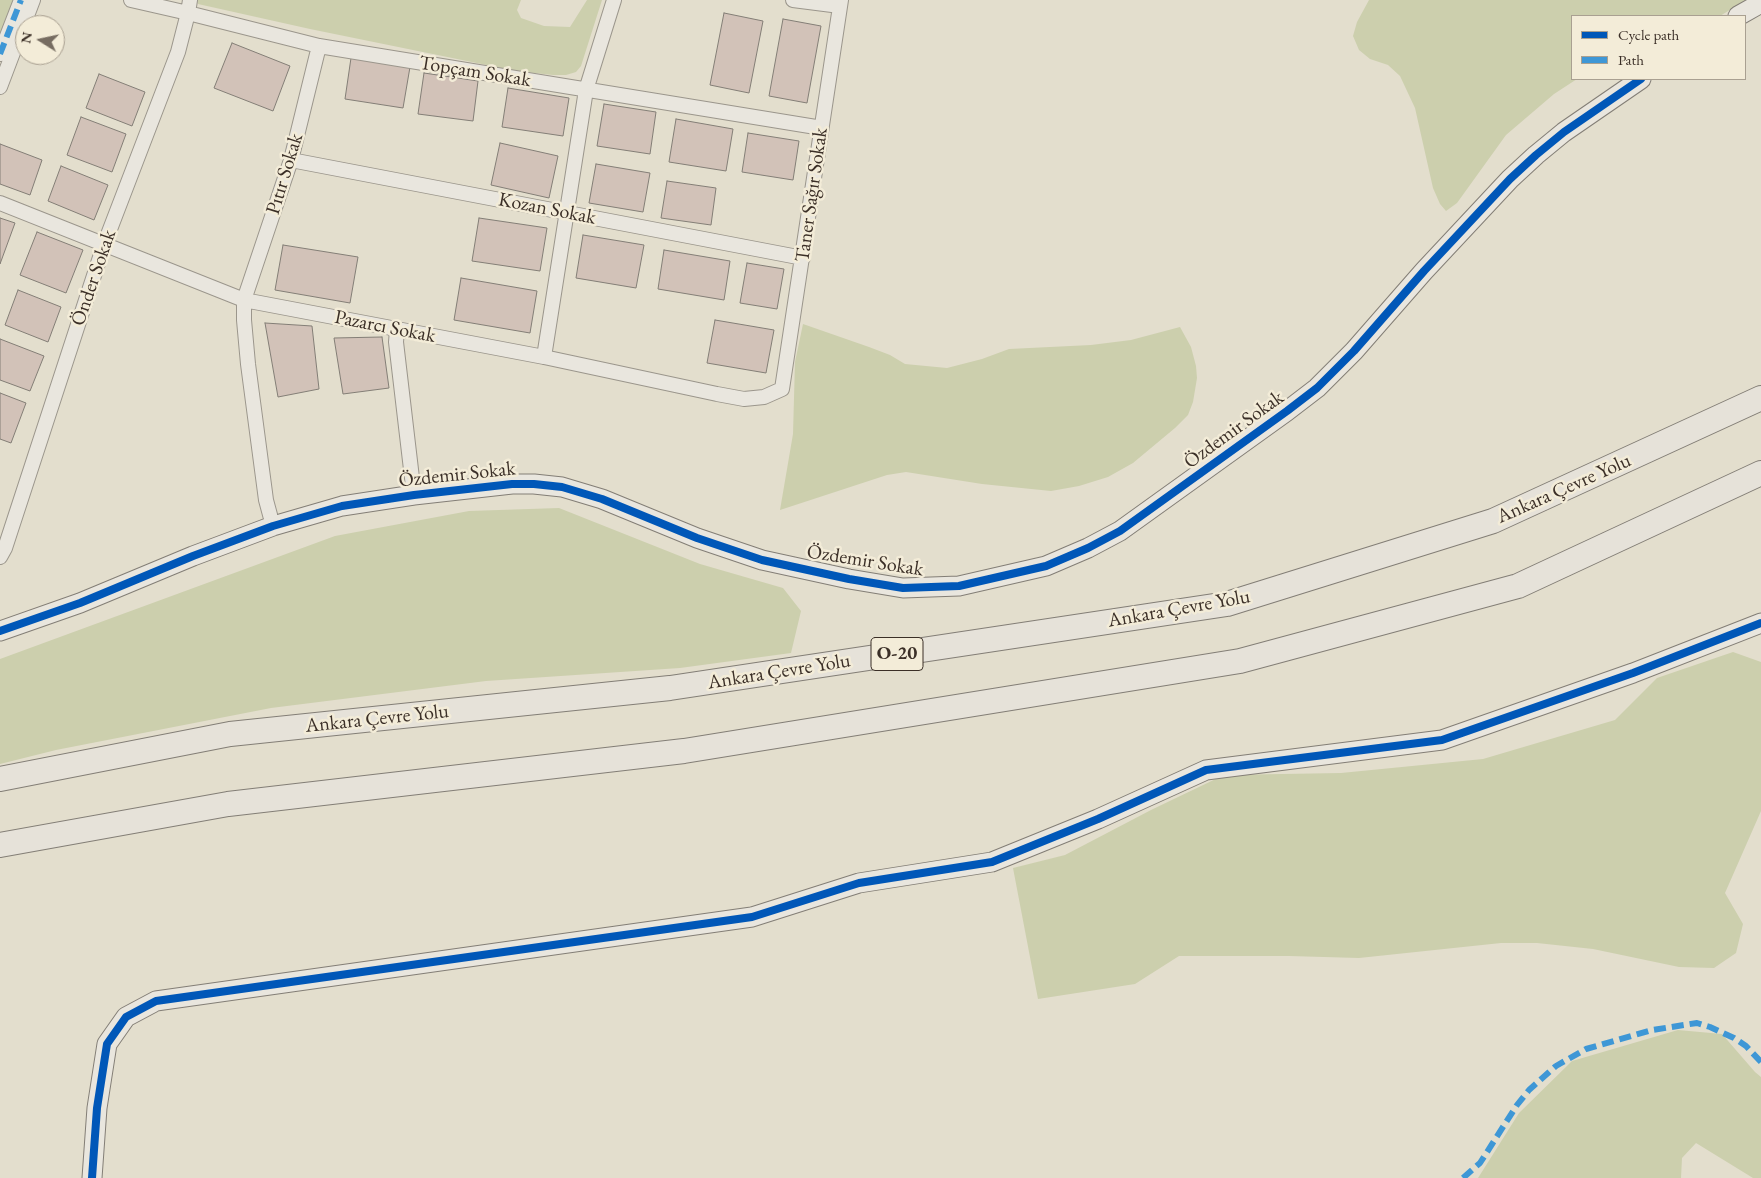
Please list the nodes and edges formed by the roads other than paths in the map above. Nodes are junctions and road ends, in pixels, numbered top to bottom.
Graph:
1 (21, 0) edge
2 (33, 0) edge
3 (131, 0) edge
4 (614, 0) edge
5 (793, 0) edge
6 (840, 3) edge
7 (1761, 3) edge
8 (189, 6) edge
9 (1740, 15) edge
10 (319, 46) junction
11 (0, 54) edge
12 (1640, 80) edge
13 (0, 87) edge
14 (586, 90) junction
15 (822, 128) junction
16 (291, 160) junction
17 (0, 203) edge
18 (566, 212) junction
19 (104, 245) junction
20 (803, 258) junction
21 (244, 300) junction
22 (397, 330) junction
23 (544, 357) junction
24 (782, 389) joint
25 (1761, 398) edge
26 (1761, 473) edge
27 (414, 495) junction
28 (273, 526) junction
29 (0, 557) edge
30 (1761, 623) edge
31 (0, 631) edge
32 (0, 779) edge
33 (0, 845) edge
34 (92, 1178) edge

1 - 11 street
2 - 13 street
3 - 8 street, Topçam Sokak
4 - 14 street
5 - 6 street
6 - 15 street, Taner Sağır Sokak
7 - 9 street
8 - 10 street, Topçam Sokak
8 - 19 street, Önder Sokak
10 - 14 street, Topçam Sokak
10 - 16 street, Pıtır Sokak
12 - 27 street, Özdemir Sokak
14 - 15 street, Topçam Sokak
14 - 18 street
15 - 20 street, Taner Sağır Sokak
16 - 18 street, Kozan Sokak
16 - 21 street, Pıtır Sokak
17 - 19 street, Pazarcı Sokak
18 - 20 street, Kozan Sokak
18 - 23 street
19 - 21 street, Pazarcı Sokak
19 - 29 street, Önder Sokak
20 - 24 street, Taner Sağır Sokak
21 - 22 street, Pazarcı Sokak
21 - 28 street, Pıtır Sokak
22 - 23 street, Pazarcı Sokak
22 - 27 street
23 - 24 street, Pazarcı Sokak
25 - 32 highway, Ankara Çevre Yolu / O-20
26 - 33 highway
27 - 28 street, Özdemir Sokak
28 - 31 street, Özdemir Sokak
30 - 34 street

